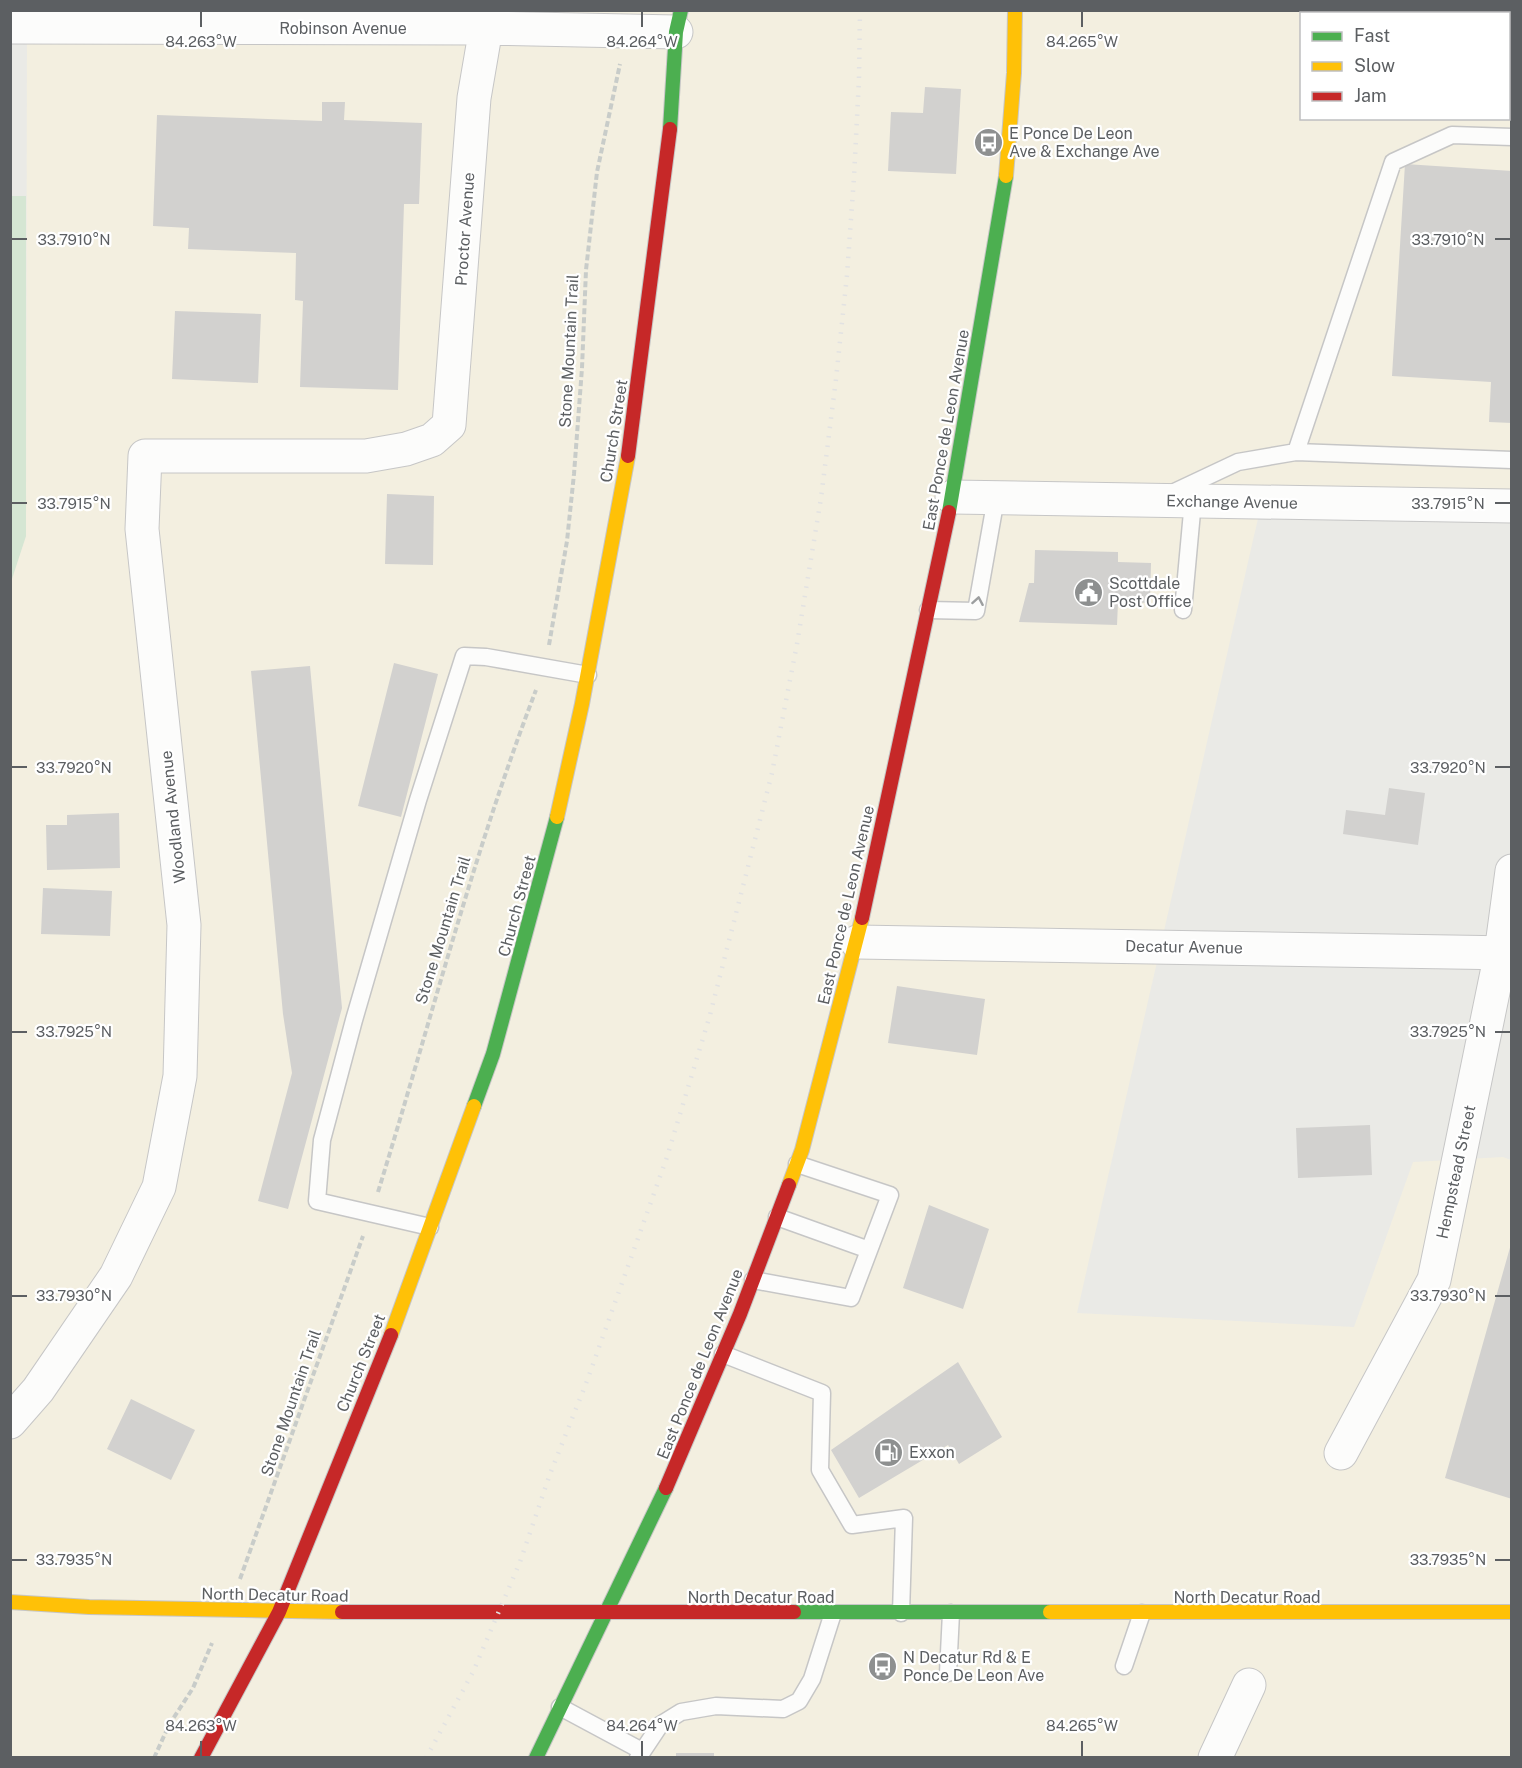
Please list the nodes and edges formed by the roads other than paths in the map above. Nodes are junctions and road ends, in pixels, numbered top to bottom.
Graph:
1 (1015, 10) edge
2 (486, 19) edge
3 (678, 21) edge
4 (10, 27) edge
5 (1512, 137) edge
6 (432, 440) joint
7 (1296, 452) junction
8 (1512, 460) edge
9 (952, 497) junction
10 (996, 498) junction
11 (1155, 501) junction
12 (1193, 501) junction
13 (1512, 506) edge
14 (928, 610) junction
15 (1183, 610) dead end
16 (588, 675) junction
17 (1512, 871) edge
18 (857, 942) junction
19 (1506, 953) edge
20 (797, 1164) junction
21 (777, 1217) junction
22 (430, 1227) junction
23 (869, 1250) junction
24 (753, 1280) junction
25 (723, 1354) junction
26 (10, 1422) edge
27 (1341, 1453) dead end
28 (10, 1602) edge
29 (279, 1612) junction
30 (1512, 1612) edge
31 (607, 1614) junction
32 (833, 1614) junction
33 (901, 1614) junction
34 (951, 1614) junction
35 (1142, 1614) junction
36 (1124, 1666) dead end
37 (948, 1673) dead end
38 (1249, 1685) dead end
39 (560, 1707) junction
40 (640, 1754) edge
41 (201, 1758) edge
42 (536, 1758) edge
43 (1215, 1758) edge

1 - 9 main road, East Ponce de Leon Avenue
2 - 3 street, Robinson Avenue
2 - 4 street, Robinson Avenue
2 - 6 street, Proctor Avenue
3 - 16 main road, Church Street
5 - 7 lane
6 - 26 street, Woodland Avenue
7 - 8 lane
7 - 11 lane
9 - 10 street, Exchange Avenue
9 - 14 main road, East Ponce de Leon Avenue
10 - 11 street, Exchange Avenue
14 -> 10 lane
11 - 12 street, Exchange Avenue
12 - 13 street, Exchange Avenue
12 - 15 lane
14 - 18 main road, East Ponce de Leon Avenue
16 - 22 main road, Church Street
16 - 22 lane
17 - 19 street, Hempstead Street
18 - 19 street, Decatur Avenue
18 - 20 main road, East Ponce de Leon Avenue
19 - 27 street, Hempstead Street
20 - 21 main road, East Ponce de Leon Avenue
20 - 23 lane
21 - 23 lane
21 - 24 main road, East Ponce de Leon Avenue
22 - 29 main road, Church Street
23 - 24 lane
24 - 25 main road, East Ponce de Leon Avenue
25 - 31 main road, East Ponce de Leon Avenue
25 - 33 lane
28 - 29 main road, North Decatur Road
29 - 31 main road, North Decatur Road
29 - 41 main road, Church Street
30 - 35 main road, North Decatur Road
31 - 32 main road, North Decatur Road
31 - 39 main road, East Ponce de Leon Avenue
32 - 33 main road, North Decatur Road
32 - 40 lane
33 - 34 main road, North Decatur Road
34 - 35 main road, North Decatur Road
34 - 37 lane
35 - 36 lane
38 - 43 street
39 - 40 lane
39 - 42 main road, East Ponce de Leon Avenue

